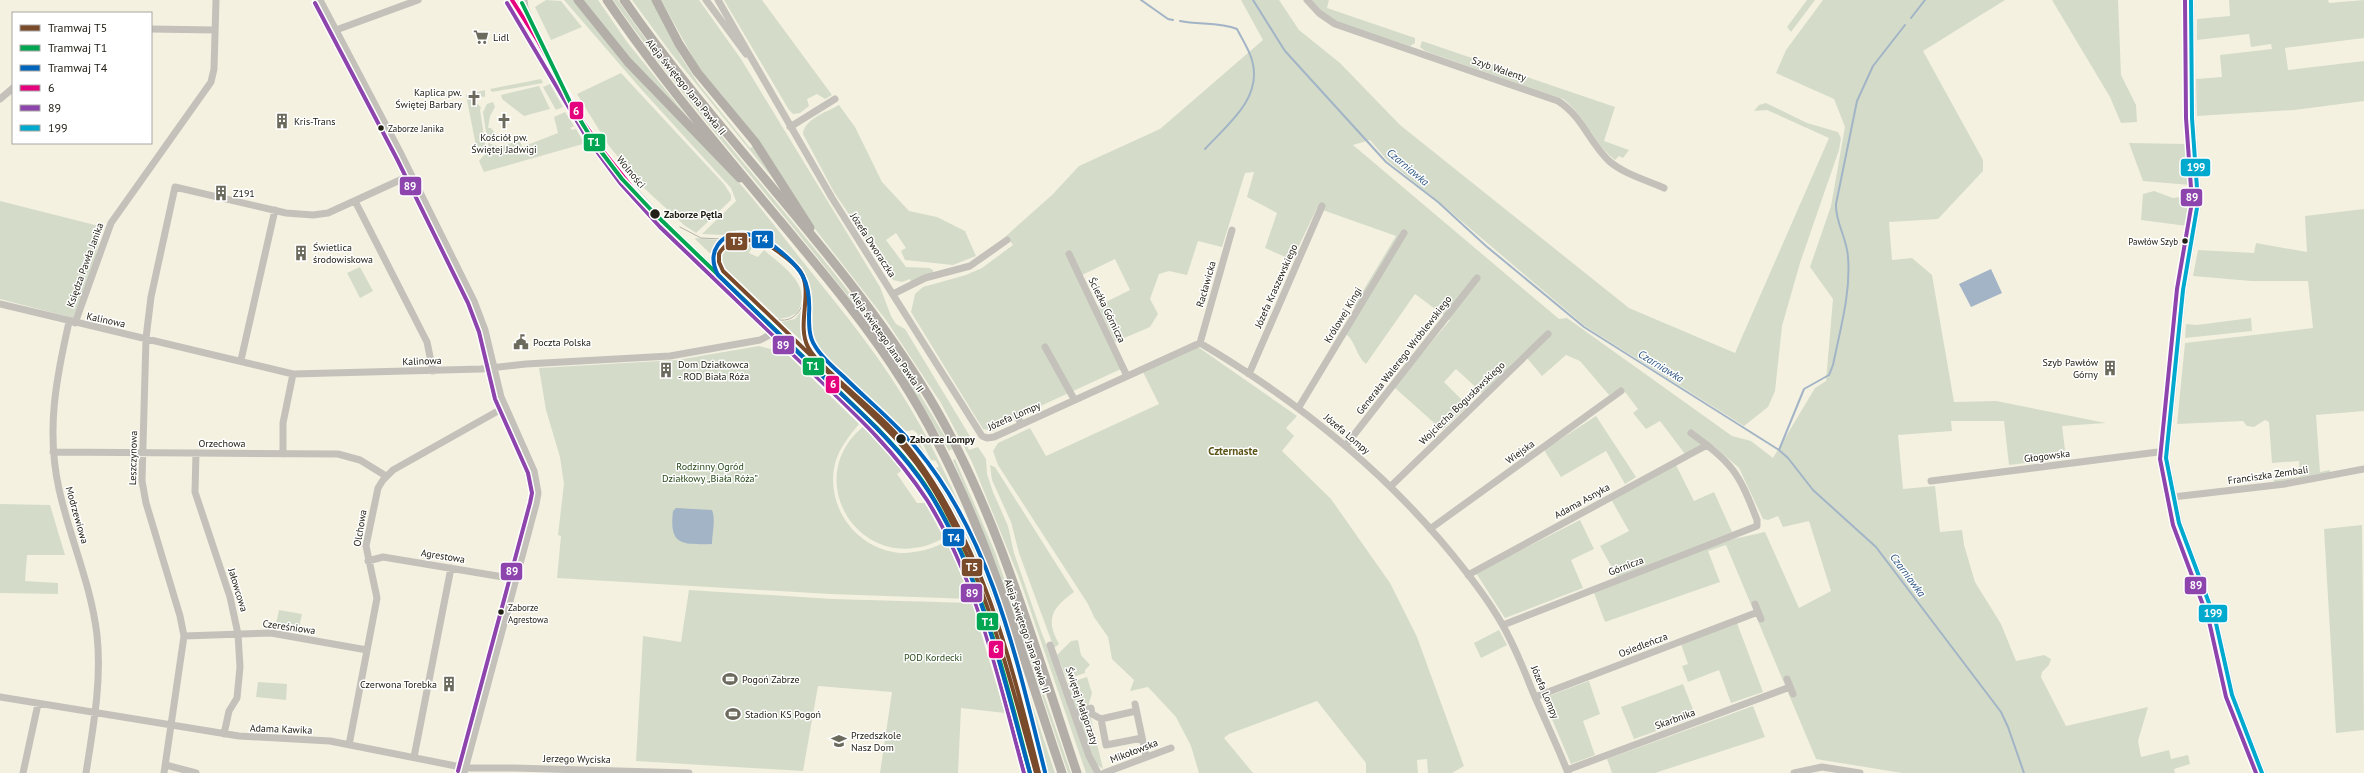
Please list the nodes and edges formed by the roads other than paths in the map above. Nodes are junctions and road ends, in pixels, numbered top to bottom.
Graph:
1 (216, 0) edge
2 (320, 0) edge
3 (418, 0) edge
4 (512, 0) edge
5 (524, 0) edge
6 (578, 0) edge
7 (607, 0) edge
8 (624, 0) edge
9 (657, 0) edge
10 (706, 0) edge
11 (718, 0) edge
12 (1307, 0) edge
13 (2191, 0) edge
14 (152, 30) edge
15 (215, 30) junction
16 (336, 30) junction
17 (538, 41) junction
18 (749, 57) junction
19 (12, 89) edge
20 (0, 99) edge
21 (835, 99) dead end
22 (790, 127) junction
23 (411, 175) junction
24 (1664, 188) dead end
25 (759, 195) junction
26 (355, 201) junction
27 (1322, 206) dead end
28 (275, 210) junction
29 (1232, 230) dead end
30 (1404, 233) dead end
31 (1007, 240) dead end
32 (1068, 254) dead end
33 (826, 255) junction
34 (1477, 278) dead end
35 (893, 294) junction
36 (0, 304) edge
37 (72, 323) junction
38 (777, 331) junction
39 (1548, 334) dead end
40 (146, 338) junction
41 (1200, 343) junction
42 (1045, 347) dead end
43 (241, 360) junction
44 (494, 368) junction
45 (433, 371) junction
46 (293, 374) junction
47 (1249, 374) junction
48 (1127, 376) junction
49 (1621, 392) dead end
50 (1074, 399) junction
51 (505, 407) junction
52 (1299, 407) junction
53 (1017, 416) dead end
54 (1021, 424) junction
55 (1692, 433) dead end
56 (986, 438) joint
57 (1346, 445) junction
58 (1707, 445) junction
59 (2166, 451) junction
60 (53, 452) junction
61 (143, 453) junction
62 (196, 453) junction
63 (283, 454) junction
64 (2364, 469) edge
65 (386, 476) junction
66 (1931, 481) dead end
67 (1391, 486) junction
68 (2173, 497) junction
69 (1430, 529) junction
70 (368, 561) junction
71 (451, 568) junction
72 (1468, 575) junction
73 (515, 579) junction
74 (1755, 604) dead end
75 (1758, 612) junction
76 (1761, 619) dead end
77 (1503, 625) junction
78 (238, 634) junction
79 (184, 636) junction
80 (1050, 644) dead end
81 (367, 650) junction
82 (1787, 679) dead end
83 (0, 697) edge
84 (1535, 697) junction
85 (38, 704) junction
86 (95, 713) junction
87 (1074, 713) junction
88 (1101, 719) junction
89 (172, 725) junction
90 (224, 734) junction
91 (1142, 738) junction
92 (349, 745) junction
93 (1171, 748) dead end
94 (1146, 756) junction
95 (414, 757) junction
96 (166, 765) junction
97 (465, 771) edge
98 (1568, 771) edge
99 (22, 773) edge
100 (86, 773) edge
101 (164, 773) edge
102 (196, 773) edge
103 (689, 773) edge
104 (1030, 773) edge
105 (1062, 773) edge
106 (1077, 773) edge
107 (1098, 773) edge
108 (1104, 773) edge
109 (1794, 773) edge
110 (1860, 773) edge
111 (2262, 773) edge

1 - 15 street, Księdza Pawła Janika
2 - 16 street
3 - 16 street
4 - 17 street, Wolności
5 - 17 street, Wolności
6 - 25 main road
7 - 25 main road, Aleja świętego Jana Pawła II
8 - 33 main road, Aleja świętego Jana Pawła II
9 - 33 main road
10 - 18 street, Józefa Dworaczka
11 - 18 street, Józefa Dworaczka
12 - 24 street, Szyb Walenty
13 - 59 street
14 - 15 street
15 - 37 street, Księdza Pawła Janika
16 - 23 street
17 - 38 street, Wolności
18 - 22 street, Józefa Dworaczka
19 - 20 street
21 - 22 street
22 - 35 street, Józefa Dworaczka
23 - 26 street
23 - 44 street
25 - 105 main road, Aleja świętego Jana Pawła II
26 - 28 street
26 - 45 street
27 - 47 street, Józefa Kraszewskiego
28 - 40 street, Leszczynowa
28 - 43 street
29 - 41 street, Racławicka
30 - 52 street, Królowej Kingi
31 - 35 street
32 - 48 street, Ścieżka Górnicza
33 - 106 main road, Aleja świętego Jana Pawła II
34 - 57 street, Generała Walerego Wróblewskiego
35 - 56 street, Józefa Dworaczka
36 - 37 street, Kalinowa
37 - 40 street, Kalinowa
37 - 60 street, Modrzewiowa
38 - 44 street, Kalinowa
38 - 104 street, Wolności
39 - 67 street, Wojciecha Bogusławskiego
40 - 43 street, Kalinowa
40 - 61 street, Leszczynowa
41 - 47 street, Józefa Lompy
41 - 48 street, Józefa Lompy
42 - 50 street
43 - 46 street, Kalinowa
44 - 45 street, Kalinowa
44 - 51 street
45 - 46 street, Kalinowa
46 - 63 street
47 - 52 street, Józefa Lompy
48 - 50 street, Józefa Lompy
49 - 69 street, Wiejska
50 - 54 street, Józefa Lompy
51 - 65 street
51 - 73 street
52 - 57 street, Józefa Lompy
53 - 54 street
54 - 56 street, Józefa Lompy
55 - 58 street
57 - 67 street, Józefa Lompy
58 - 72 street, Adama Asnyka
58 - 77 street, Górnicza
59 - 66 street, Głogowska
59 - 68 street
60 - 61 street, Orzechowa
60 - 86 street, Modrzewiowa
61 - 62 street, Orzechowa
61 - 79 street, Leszczynowa
62 - 63 street, Orzechowa
62 - 78 street, Jałowcowa
63 - 65 street, Orzechowa
64 - 68 street, Franciszka Zembali
65 - 70 street, Olchowa
67 - 69 street, Józefa Lompy
68 - 111 street
69 - 72 street, Józefa Lompy
70 - 71 street, Agrestowa
70 - 81 street, Olchowa
71 - 73 street, Agrestowa
71 - 95 street
72 - 77 street, Józefa Lompy
73 - 97 street
74 - 75 street
75 - 76 street
75 - 84 street, Osiedleńcza
77 - 84 street, Józefa Lompy
78 - 79 street, Czereśniowa
78 - 81 street, Czereśniowa
78 - 90 street, Jałowcowa
79 - 89 street, Leszczynowa
80 - 87 street, Świętej Małgorzaty
81 - 92 street, Olchowa
82 - 98 street, Skarbnika
83 - 85 street, Adama Kawika
84 - 98 street, Józefa Lompy
85 - 86 street, Adama Kawika
85 - 99 street
86 - 89 street, Adama Kawika
86 - 100 street
87 - 88 street
87 - 107 street, Świętej Małgorzaty
88 - 91 street
88 - 91 street
89 - 90 street, Adama Kawika
89 - 96 street, Leszczynowa
90 - 92 street, Adama Kawika
91 - 94 street
92 - 95 street, Adama Kawika
93 - 94 street, Mikołowska
94 - 108 street, Mikołowska
95 - 97 street, Adama Kawika
96 - 101 street, Leszczynowa
96 - 102 street
97 - 103 street, Jerzego Wyciska
109 - 110 street

